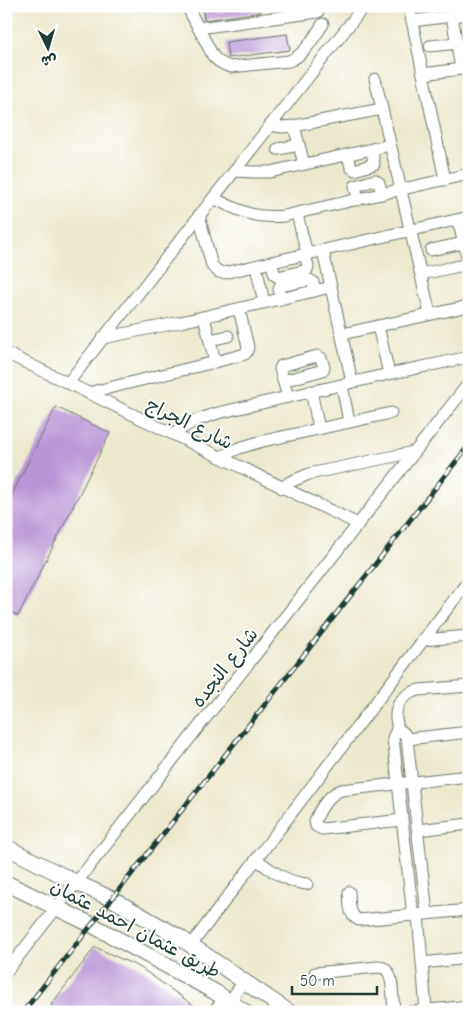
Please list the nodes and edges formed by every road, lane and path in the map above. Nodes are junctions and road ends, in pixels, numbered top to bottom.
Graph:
1 (187, 6) edge
2 (364, 6) edge
3 (409, 6) edge
4 (317, 9) edge
5 (469, 14) edge
6 (452, 16) junction
7 (412, 21) junction
8 (323, 24) junction
9 (198, 28) junction
10 (457, 43) junction
11 (333, 46) junction
12 (430, 46) dead end
13 (465, 68) edge
14 (423, 74) junction
15 (375, 79) dead end
16 (382, 109) junction
17 (270, 125) junction
18 (294, 126) junction
19 (299, 145) junction
20 (390, 145) junction
21 (278, 149) dead end
22 (372, 149) junction
23 (348, 154) junction
24 (304, 164) junction
25 (234, 170) junction
26 (469, 174) edge
27 (445, 180) junction
28 (401, 190) junction
29 (213, 198) junction
30 (297, 214) junction
31 (199, 215) junction
32 (463, 218) edge
33 (410, 230) junction
34 (463, 243) junction
35 (323, 250) junction
36 (431, 250) dead end
37 (306, 254) junction
38 (469, 264) edge
39 (256, 266) junction
40 (421, 274) junction
41 (331, 287) junction
42 (264, 303) junction
43 (469, 306) edge
44 (238, 309) junction
45 (430, 314) junction
46 (204, 317) junction
47 (378, 326) junction
48 (342, 334) junction
49 (228, 336) dead end
50 (103, 338) junction
51 (210, 340) junction
52 (6, 353) edge
53 (469, 357) edge
54 (215, 362) junction
55 (389, 374) junction
56 (284, 381) dead end
57 (68, 382) junction
58 (347, 383) junction
59 (469, 383) edge
60 (311, 392) junction
61 (88, 393) junction
62 (288, 397) junction
63 (390, 413) dead end
64 (349, 422) junction
65 (319, 429) junction
66 (173, 434) junction
67 (414, 452) junction
68 (220, 457) junction
69 (282, 488) junction
70 (358, 524) junction
71 (469, 580) edge
72 (469, 636) edge
73 (423, 640) junction
74 (469, 686) edge
75 (398, 729) junction
76 (469, 732) edge
77 (407, 739) junction
78 (469, 776) edge
79 (412, 782) junction
80 (398, 783) junction
81 (313, 786) junction
82 (329, 798) junction
83 (402, 820) junction
84 (469, 824) edge
85 (418, 830) junction
86 (6, 847) edge
87 (257, 860) junction
88 (6, 883) edge
89 (77, 883) junction
90 (308, 884) dead end
91 (349, 892) dead end
92 (56, 908) junction
93 (469, 910) edge
94 (419, 915) junction
95 (185, 941) junction
96 (469, 958) edge
97 (422, 963) junction
98 (6, 972) edge
99 (315, 973) dead end
100 (244, 981) junction
101 (214, 992) junction
102 (469, 1006) edge
103 (230, 1007) edge
104 (426, 1010) junction
105 (442, 1010) edge
106 (214, 1012) edge
107 (245, 1012) edge
108 (289, 1012) edge
109 (394, 1012) edge
110 (410, 1012) edge

1 - 9 street
2 - 11 street
3 - 7 street
4 - 8 street
4 - 9 street
5 - 6 street
6 - 7 street
6 - 10 street
7 - 14 street
8 - 9 street
8 - 11 street
10 - 12 street
10 - 13 street
11 - 17 street
13 - 14 street
14 - 27 street
15 - 16 street
16 - 18 street
16 - 20 street
17 - 18 street
17 - 25 street
18 - 19 street
19 - 21 street
19 - 24 street
20 - 22 street
20 - 28 street
22 - 23 street
22 - 23 street
23 - 24 street
24 - 25 street
25 - 29 street
26 - 27 street
27 - 28 street
28 - 30 street
28 - 33 street
29 - 30 street
29 - 31 street
30 - 37 street
31 - 39 street
31 - 50 street
32 - 33 street
32 - 34 street
33 - 35 street
33 - 40 street
34 - 36 street
34 - 38 street
35 - 37 street
35 - 41 street
37 - 39 street
38 - 40 street
39 - 42 street
40 - 45 street
41 - 42 street
41 - 48 street
42 - 44 street
43 - 45 street
44 - 46 street
44 - 54 street
45 - 47 street
46 - 50 street
46 - 51 street
47 - 48 street
47 - 55 street
48 - 58 street
49 - 51 street
50 - 57 street
51 - 54 street
52 - 57 street, شارع الجراج
53 - 55 street
54 - 61 street
55 - 58 street
56 - 62 street
57 - 61 street, شارع الجراج
58 - 60 street
58 - 64 street
59 - 67 street, شارع النجده
60 - 62 street
60 - 65 street
61 - 66 street, شارع الجراج
62 - 66 street
63 - 64 street
64 - 65 street
65 - 68 street
66 - 68 street, شارع الجراج
67 - 69 street
67 - 70 street, شارع النجده
68 - 69 street, شارع الجراج
69 - 70 street, شارع الجراج
70 - 89 street, شارع النجده
71 - 73 street
72 - 73 street
73 - 81 street
74 - 75 street
75 - 77 street
75 - 80 street
76 - 77 street
77 - 79 street
78 - 79 street
79 - 80 street
79 - 85 street
80 - 82 street
80 - 83 street
81 - 82 street
81 - 87 street
82 - 83 street
83 - 94 street
84 - 85 street
85 - 94 street
86 - 89 main road, طريق عثمان احمد عثمان
87 - 90 street
87 - 95 street
88 - 92 main road, طريق عثمان احمد عثمان
89 - 92 street, شارع النجده
89 - 95 main road, طريق عثمان احمد عثمان
91 - 94 street
92 - 98 street, شارع النجده
92 - 101 main road, طريق عثمان احمد عثمان
93 - 94 street
94 - 97 street
95 - 100 main road, طريق عثمان احمد عثمان
95 - 101 main road
96 - 97 street
97 - 104 street
99 - 109 street
100 - 103 street
100 - 108 main road, طريق عثمان احمد عثمان
101 - 103 main road, طريق عثمان احمد عثمان
102 - 105 street
103 - 106 street
103 - 107 main road, طريق عثمان احمد عثمان
104 - 105 street
104 - 110 street

